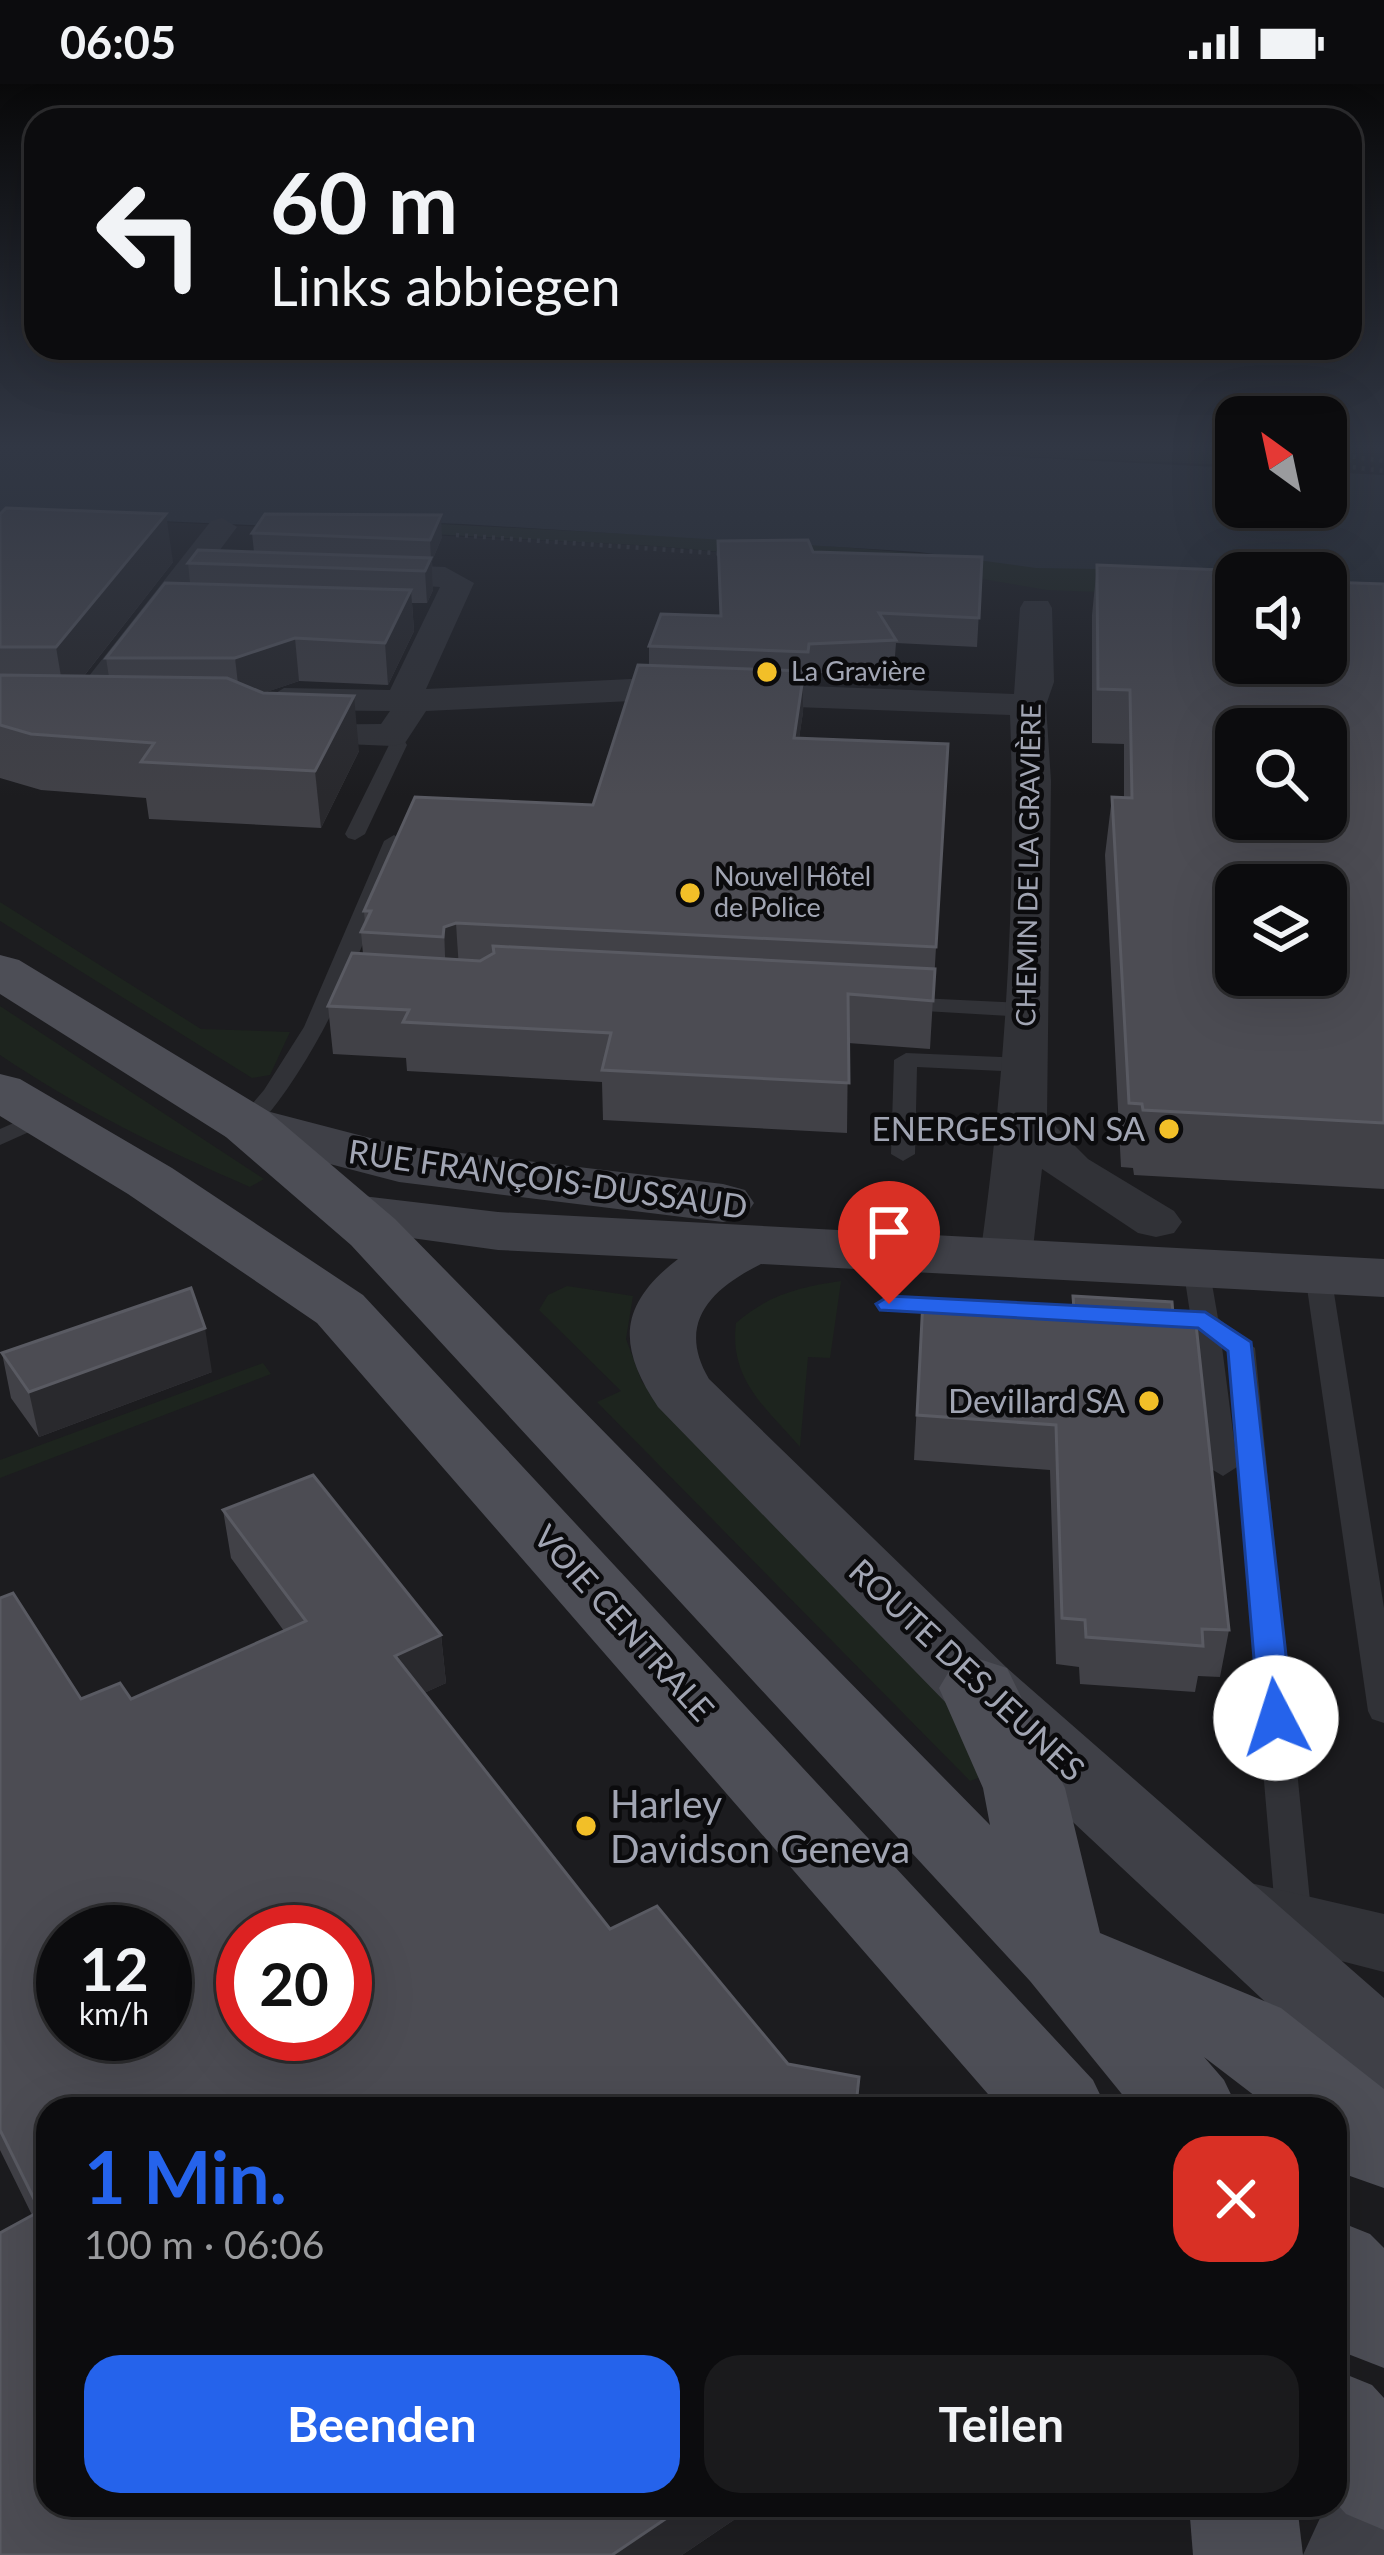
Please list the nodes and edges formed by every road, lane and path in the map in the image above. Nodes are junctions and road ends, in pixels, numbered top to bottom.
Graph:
1 (195, 565) edge
2 (193, 568) junction
3 (238, 569) edge
4 (330, 573) edge
5 (1036, 608) dead end
6 (159, 609) junction
7 (206, 610) edge
8 (394, 617) edge
9 (441, 618) junction
10 (1032, 693) junction
11 (122, 713) edge
12 (398, 718) junction
13 (250, 721) edge
14 (355, 834) dead end
15 (394, 841) edge
16 (0, 971) edge
17 (869, 1003) edge
18 (1026, 1010) junction
19 (1024, 1065) junction
20 (15, 1116) edge
21 (1023, 1121) junction
22 (248, 1124) junction
23 (904, 1154) dead end
24 (149, 1181) junction
25 (375, 1222) junction
26 (752, 1237) junction
27 (1384, 1237) edge
28 (999, 1260) junction
29 (1318, 1274) junction
30 (1384, 1278) edge
31 (1180, 1282) junction
32 (889, 1304) dead end
33 (340, 1309) junction
34 (1223, 1467) dead end
35 (980, 1688) junction
36 (1384, 1711) edge
37 (880, 1908) junction
38 (1258, 1912) junction
39 (1384, 1943) edge
40 (1061, 1955) junction
41 (1384, 2054) edge
42 (991, 2097) edge
43 (1049, 2097) edge
44 (1181, 2097) edge
45 (1324, 2097) edge
46 (1347, 2116) edge
47 (1384, 2146) edge
48 (1347, 2279) edge
49 (1384, 2320) edge
50 (1347, 2435) edge
51 (1384, 2477) edge
52 (1384, 2516) edge
53 (1244, 2517) edge
54 (1248, 2555) edge
55 (1358, 2555) edge

1 - 2 street
2 - 3 street
2 - 6 street
4 - 9 street
5 - 10 street, CHEMIN DE LA GRAVIÈRE
6 - 7 street
6 - 11 street
8 - 9 street
9 - 12 street
10 - 12 street
10 - 18 street, CHEMIN DE LA GRAVIÈRE
12 - 13 street
12 - 14 lane
15 - 22 lane
16 - 22 main road
17 - 18 lane
18 - 19 street, CHEMIN DE LA GRAVIÈRE
19 - 21 street, CHEMIN DE LA GRAVIÈRE
19 - 23 lane
20 - 24 main road
21 - 28 street, CHEMIN DE LA GRAVIÈRE
21 - 31 street
22 - 25 main road
22 - 26 main road, RUE FRANÇOIS-DUSSAUD
24 - 25 main road
24 - 33 main road, VOIE CENTRALE
25 - 26 main road, RUE FRANÇOIS-DUSSAUD
25 - 33 main road
25 - 40 main road
26 - 28 main road, RUE FRANÇOIS-DUSSAUD
26 - 35 main road, ROUTE DES JEUNES
27 - 31 main road, RUE FRANÇOIS-DUSSAUD
28 - 31 main road, RUE FRANÇOIS-DUSSAUD
28 - 32 lane
29 - 30 main road, RUE FRANÇOIS-DUSSAUD
29 - 31 main road, RUE FRANÇOIS-DUSSAUD
29 - 36 lane
31 - 34 lane
31 - 38 lane
33 - 37 main road, VOIE CENTRALE
35 - 38 main road, ROUTE DES JEUNES
35 - 40 main road
37 - 42 main road
37 - 43 main road, VOIE CENTRALE
38 - 39 street
38 - 41 main road, ROUTE DES JEUNES
40 - 44 main road
40 - 45 main road
46 - 47 main road
48 - 49 main road
50 - 51 main road
52 - 55 main road
53 - 54 main road

